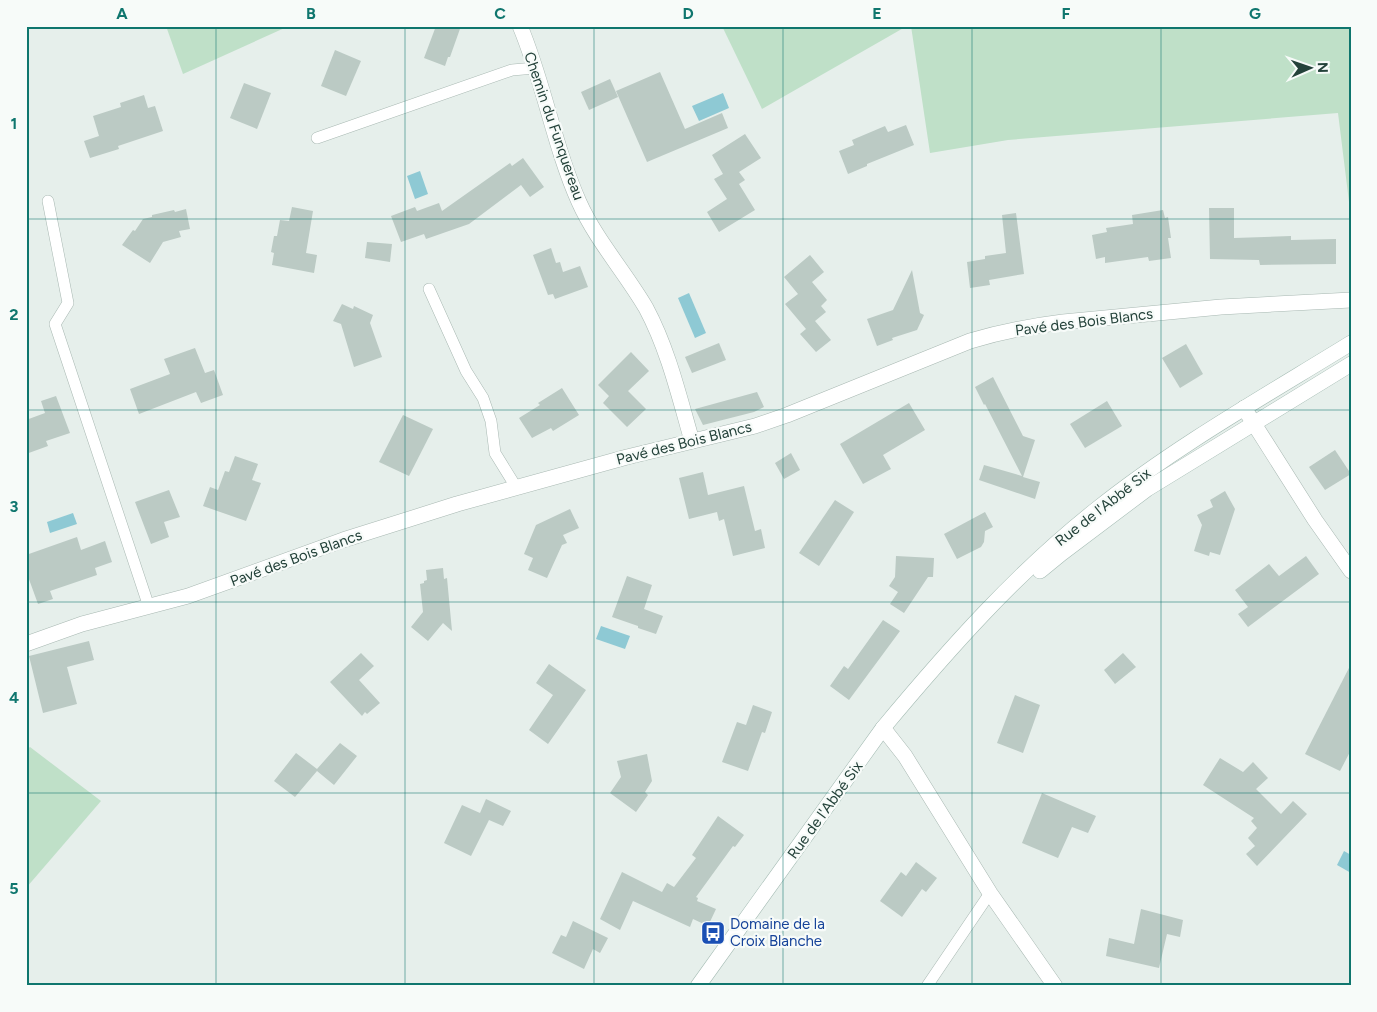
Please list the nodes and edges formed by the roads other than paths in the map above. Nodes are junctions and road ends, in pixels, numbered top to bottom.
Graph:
1 (520, 26) edge
2 (535, 68) junction
3 (317, 138) dead end
4 (48, 201) dead end
5 (429, 289) dead end
6 (1351, 300) edge
7 (1351, 343) edge
8 (1351, 364) edge
9 (1244, 408) junction
10 (1254, 424) junction
11 (692, 441) junction
12 (516, 487) junction
13 (1351, 572) edge
14 (149, 607) junction
15 (960, 641) junction
16 (26, 644) edge
17 (883, 728) junction
18 (990, 893) junction
19 (698, 986) edge
20 (927, 986) edge
21 (1055, 986) edge

1 - 2 street, Chemin du Funquereau
2 - 3 lane
2 - 11 street, Chemin du Funquereau
4 - 14 lane
5 - 12 lane
6 - 11 street, Pavé des Bois Blancs
7 - 9 street, Rue de l'Abbé Six
8 - 10 street, Rue de l'Abbé Six
9 - 10 street
9 - 15 street, Rue de l'Abbé Six
10 - 13 street
10 - 15 street, Rue de l'Abbé Six
11 - 12 street, Pavé des Bois Blancs
12 - 14 street, Pavé des Bois Blancs
14 - 16 street, Pavé des Bois Blancs
15 - 17 street, Rue de l'Abbé Six
17 - 18 street
17 - 19 street, Rue de l'Abbé Six
18 - 20 lane
18 - 21 street

